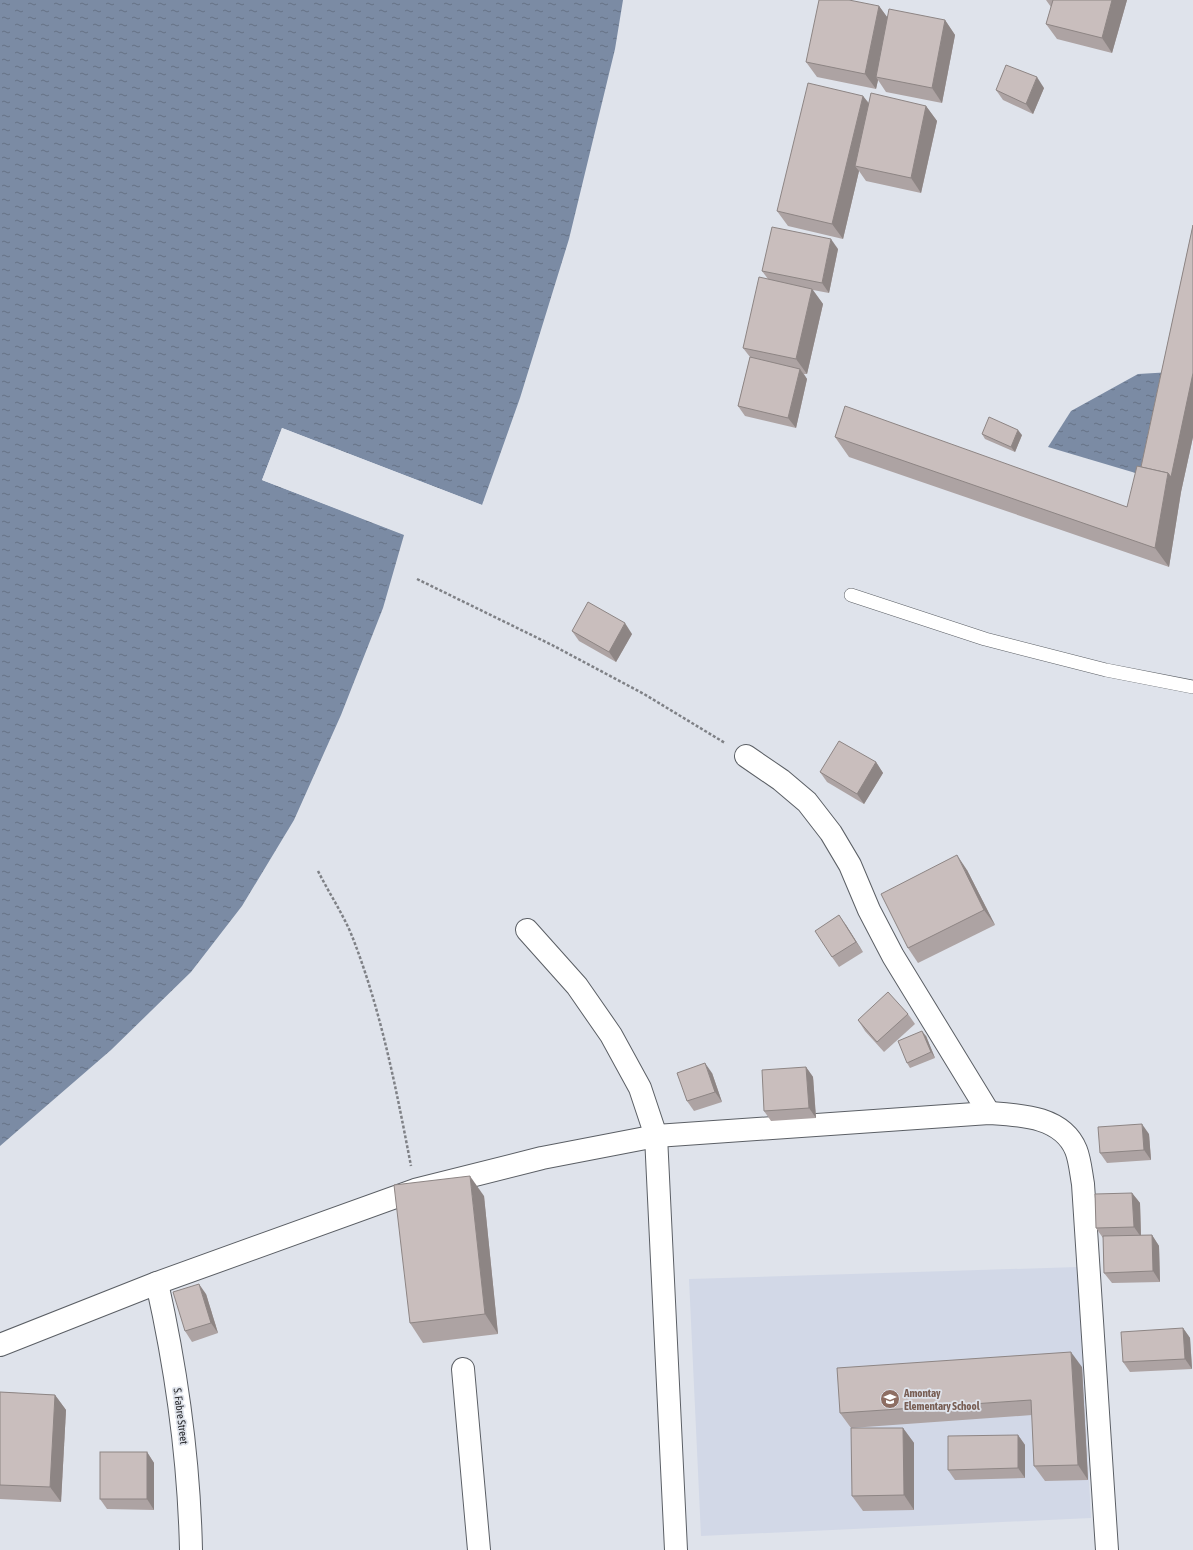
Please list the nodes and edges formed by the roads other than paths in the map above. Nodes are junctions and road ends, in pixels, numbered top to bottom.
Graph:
1 (851, 594) dead end
2 (1193, 687) edge
3 (746, 756) road end
4 (526, 930) dead end
5 (989, 1113) junction
6 (656, 1136) junction
7 (157, 1283) junction
8 (0, 1345) edge
9 (463, 1369) dead end
10 (191, 1550) edge
11 (479, 1550) edge
12 (676, 1550) edge
13 (1107, 1550) edge

1 - 2 lane
3 - 5 street
4 - 6 street
5 - 6 street
5 - 13 street
6 - 7 street
6 - 12 street
7 - 8 street
7 - 10 street, S. Fabre Street
9 - 11 street

